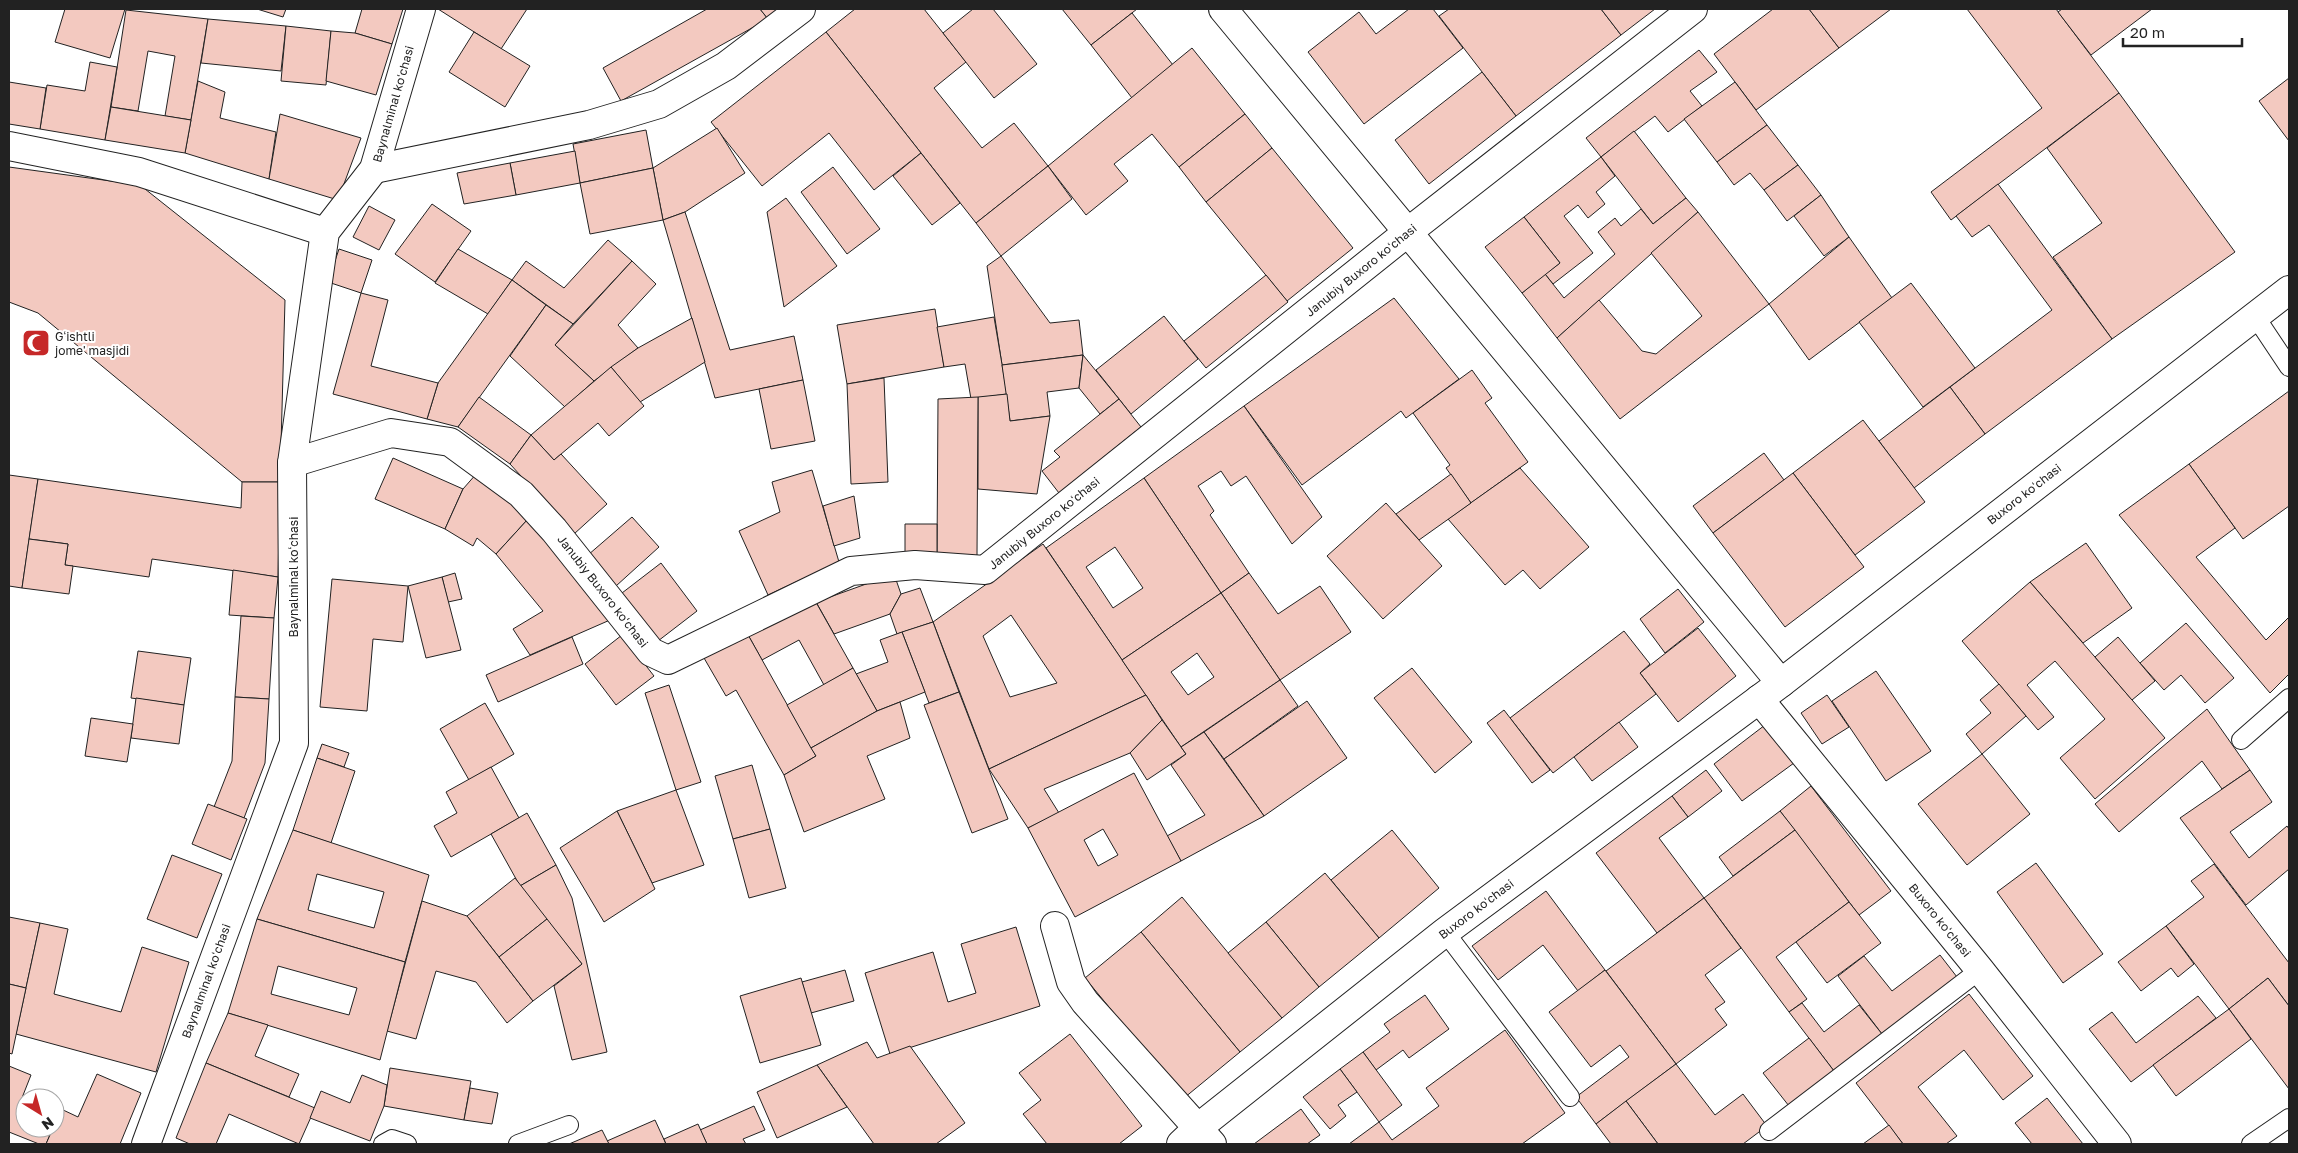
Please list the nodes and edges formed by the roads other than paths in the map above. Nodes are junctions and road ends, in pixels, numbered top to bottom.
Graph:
1 (421, 9) edge
2 (801, 9) edge
3 (1223, 9) edge
4 (1693, 9) edge
5 (9, 146) edge
6 (374, 169) junction
7 (324, 232) junction
8 (1408, 232) junction
9 (2289, 290) edge
10 (2255, 316) junction
11 (2289, 367) edge
12 (292, 463) junction
13 (1781, 683) junction
14 (2289, 698) edge
15 (1759, 699) junction
16 (2241, 740) dead end
17 (1055, 926) dead end
18 (1445, 932) junction
19 (1980, 970) junction
20 (1570, 1097) dead end
21 (2289, 1118) edge
22 (569, 1125) dead end
23 (1769, 1130) dead end
24 (1197, 1138) edge
25 (151, 1142) edge
26 (383, 1144) edge
27 (407, 1144) edge
28 (518, 1144) edge
29 (2117, 1144) edge
30 (2251, 1144) edge

1 - 6 street, Baynalminal koʻchasi
2 - 6 street
3 - 8 street
4 - 8 street, Janubiy Buxoro koʻchasi
5 - 7 street
6 - 7 street, Baynalminal koʻchasi
7 - 12 street, Baynalminal koʻchasi
8 - 12 street, Janubiy Buxoro koʻchasi
8 - 13 street
9 - 10 street, Buxoro koʻchasi
10 - 11 lane
10 - 13 street, Buxoro koʻchasi
12 - 25 street, Baynalminal koʻchasi
13 - 15 street, Buxoro koʻchasi
14 - 16 lane
15 - 18 street, Buxoro koʻchasi
15 - 19 street, Buxoro koʻchasi
17 - 24 street
18 - 20 lane
18 - 24 street, Buxoro koʻchasi
19 - 23 lane
19 - 29 street, Buxoro koʻchasi
21 - 30 lane
22 - 28 lane
26 - 27 lane

